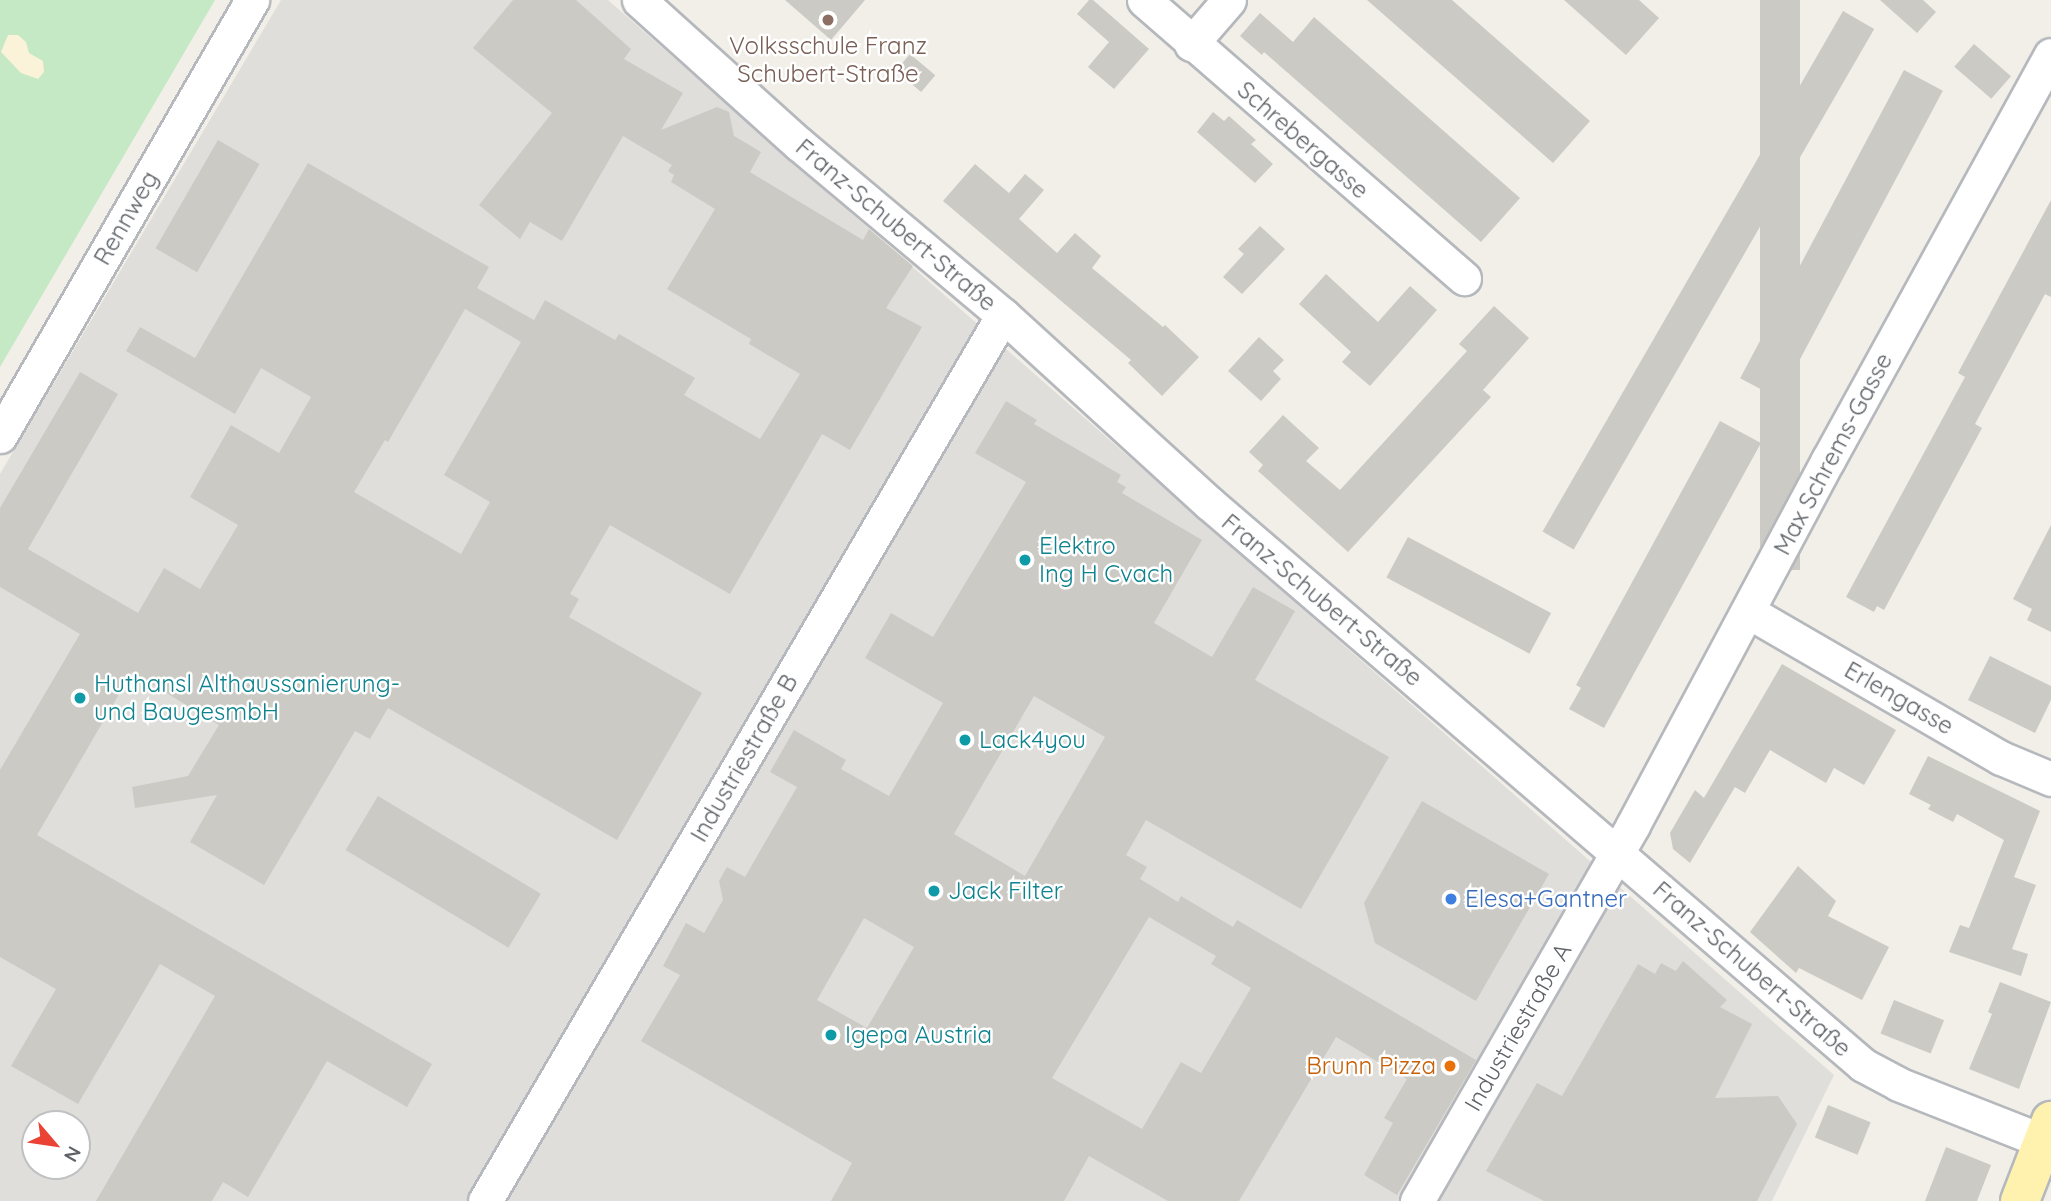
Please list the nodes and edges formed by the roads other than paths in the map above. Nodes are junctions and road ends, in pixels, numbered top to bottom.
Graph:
1 (252, 0) edge
2 (639, 0) edge
3 (1144, 0) edge
4 (1229, 0) edge
5 (1191, 44) junction
6 (2051, 55) edge
7 (1464, 278) dead end
8 (1003, 315) junction
9 (0, 436) edge
10 (1749, 612) junction
11 (2051, 779) edge
12 (1618, 853) junction
13 (2047, 1131) edge
14 (485, 1201) edge
15 (1417, 1201) edge
16 (2020, 1201) edge

1 - 9 street, Rennweg
2 - 8 street, Franz-Schubert-Straße
3 - 5 street, Schrebergasse
4 - 5 street
5 - 7 street, Schrebergasse
6 - 10 street, Max Schrems-Gasse
8 - 12 street, Franz-Schubert-Straße
8 - 14 street, Industriestraße B
10 - 11 street, Erlengasse
10 - 12 street, Max Schrems-Gasse
12 - 13 street, Franz-Schubert-Straße
12 - 15 street, Industriestraße A
13 - 16 main road

